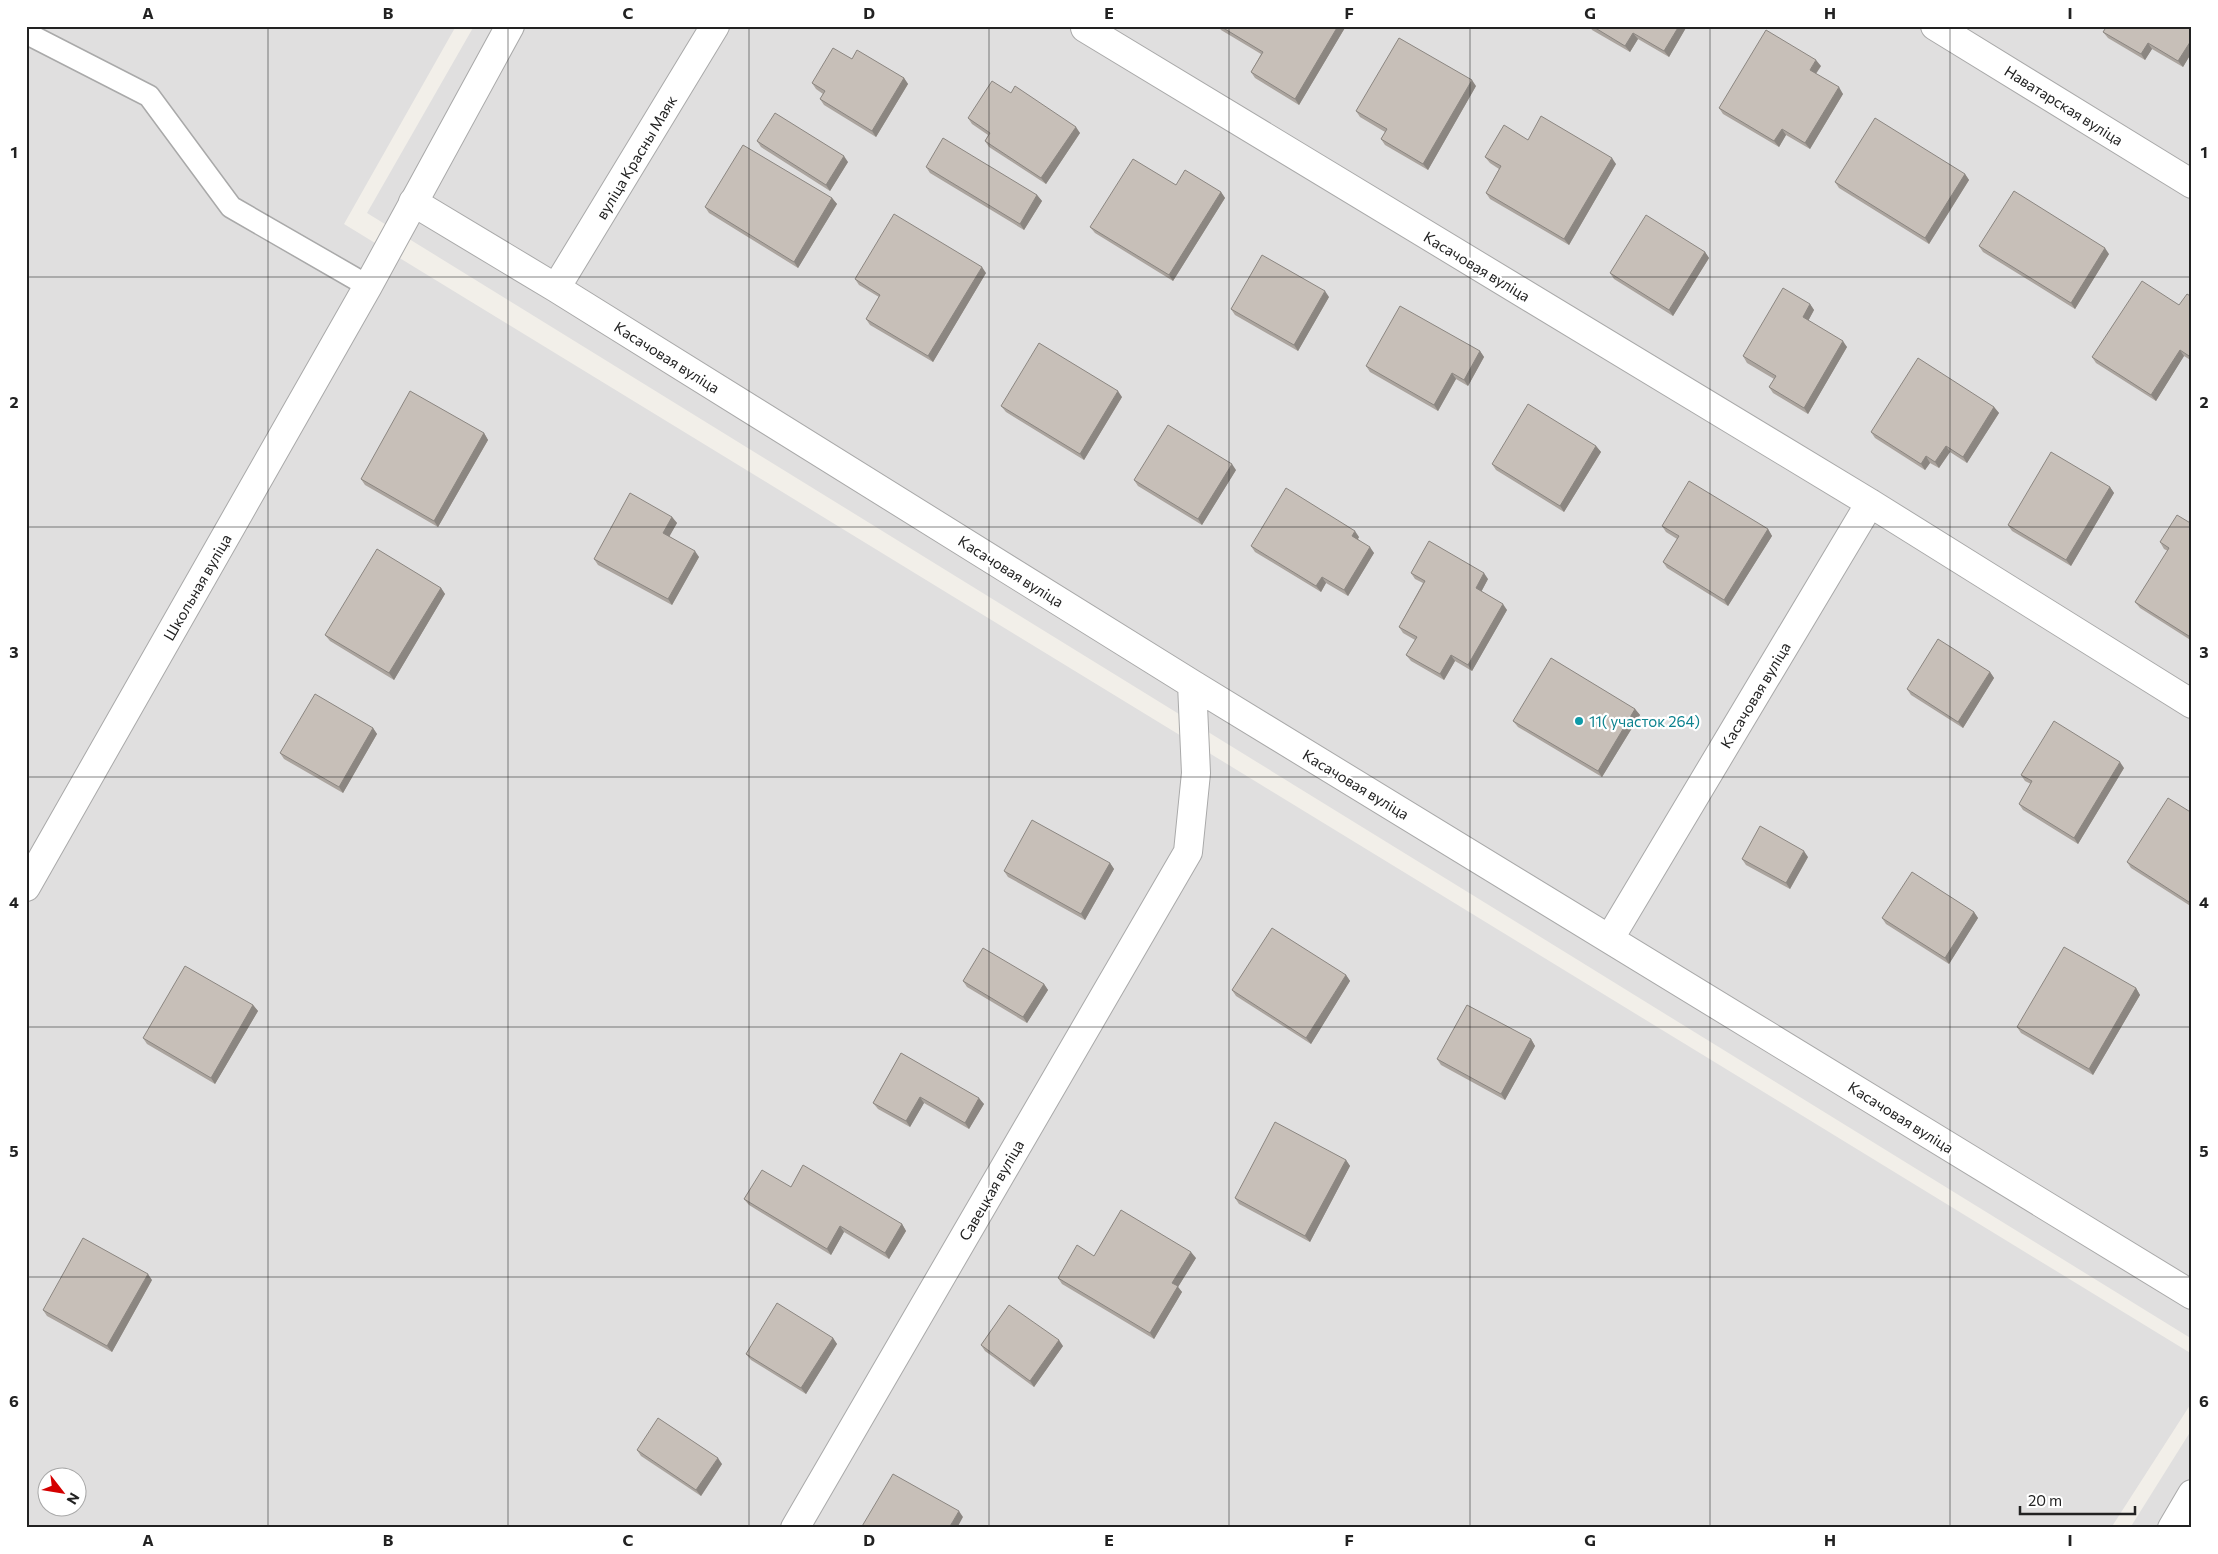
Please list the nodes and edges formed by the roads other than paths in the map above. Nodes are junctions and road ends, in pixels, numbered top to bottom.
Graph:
1 (510, 26) edge
2 (715, 26) edge
3 (1935, 26) edge
4 (1085, 28) dead end
5 (26, 33) edge
6 (2192, 184) edge
7 (413, 202) junction
8 (368, 286) junction
9 (556, 288) junction
10 (1870, 503) junction
11 (1192, 684) junction
12 (2192, 704) edge
13 (26, 887) edge
14 (1610, 938) junction
15 (2192, 1295) edge
16 (2192, 1494) edge
17 (795, 1528) edge
18 (2172, 1528) edge

1 - 7 street, Школьная вуліца
2 - 9 street, вуліца Красны Маяк
3 - 6 street, Наватарская вуліца
4 - 10 street, Касачовая вуліца
5 - 8 lane
7 - 8 street, Школьная вуліца
7 - 9 street, Касачовая вуліца
8 - 13 street, Школьная вуліца
9 - 11 street, Касачовая вуліца
10 - 12 street, Касачовая вуліца
10 - 14 street, Касачовая вуліца
11 - 14 street, Касачовая вуліца
11 - 17 street, Савецкая вуліца
14 - 15 street, Касачовая вуліца
16 - 18 street

